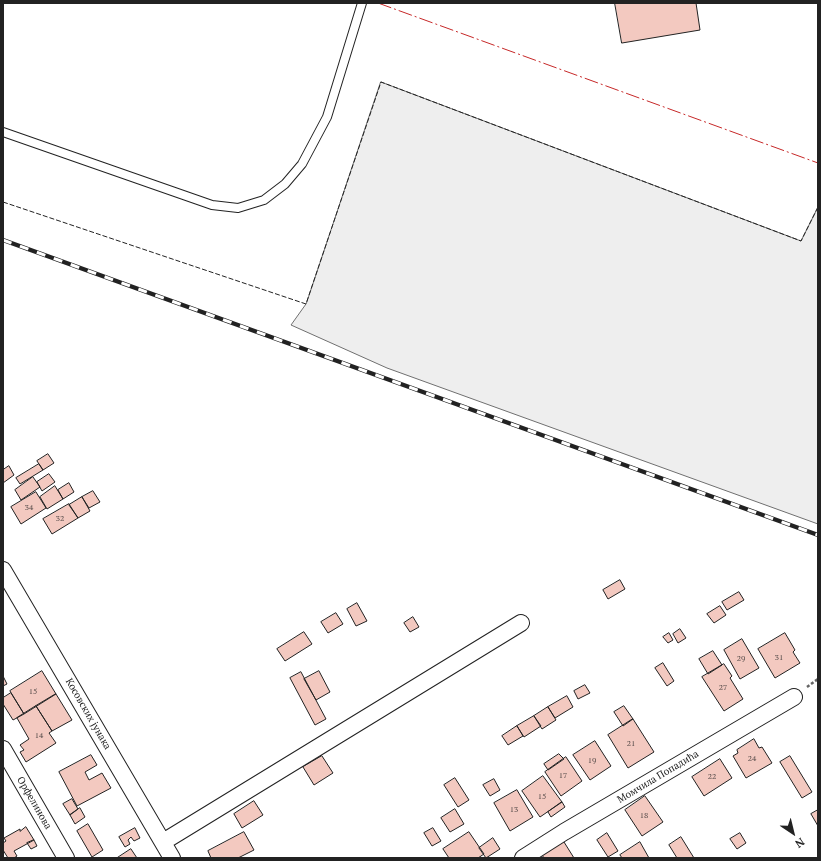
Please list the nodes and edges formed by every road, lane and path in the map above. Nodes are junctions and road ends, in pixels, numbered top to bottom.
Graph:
1 (362, 3) edge
2 (3, 132) edge
3 (3, 570) edge
4 (521, 623) dead end
5 (794, 697) dead end
6 (3, 749) edge
7 (163, 842) junction
8 (66, 858) edge
9 (172, 858) edge
10 (523, 858) edge

1 - 2 lane
3 - 7 street, Косовских јунака
4 - 7 street
5 - 10 street, Момчила Попадића
6 - 8 street, Орфелинова
7 - 9 street, Косовских јунака

